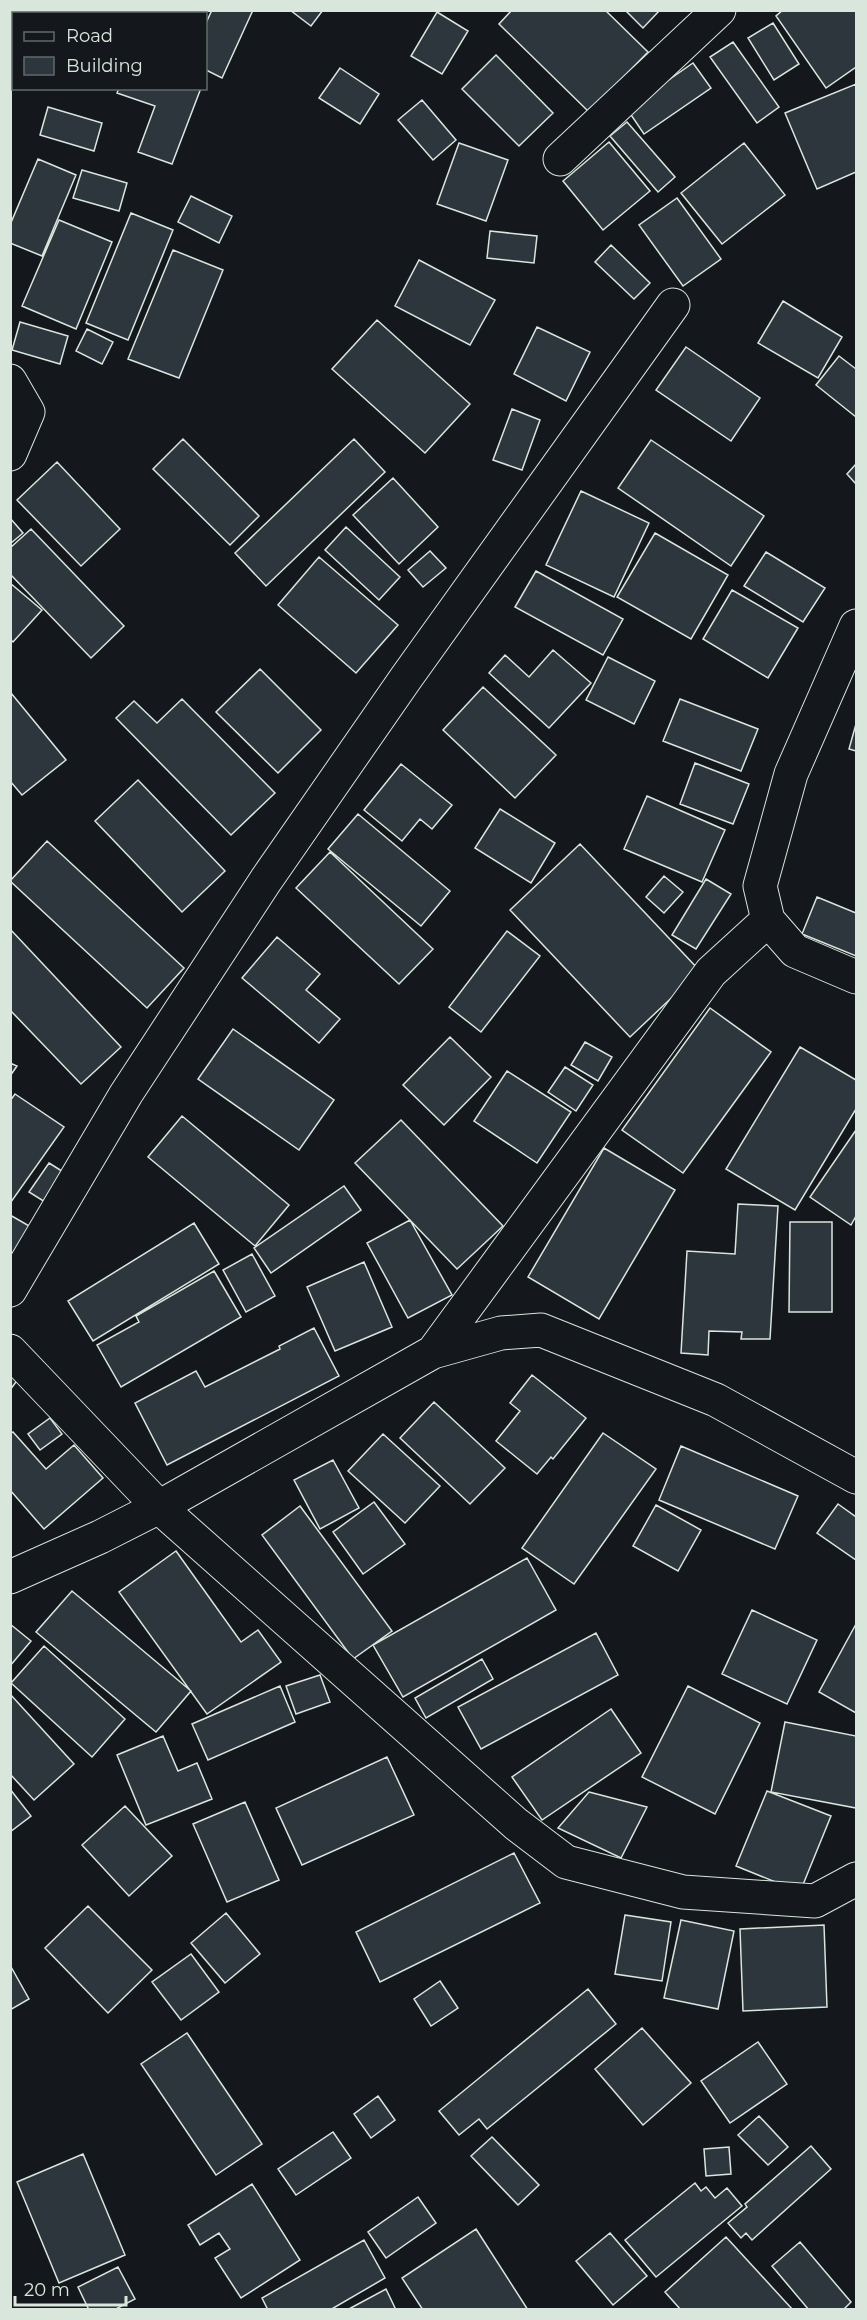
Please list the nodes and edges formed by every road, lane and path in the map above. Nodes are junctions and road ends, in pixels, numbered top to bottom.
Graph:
1 (719, 10) edge
2 (560, 159) dead end
3 (673, 305) dead end
4 (10, 381) edge
5 (10, 454) edge
6 (856, 626) edge
7 (768, 921) junction
8 (856, 977) edge
9 (10, 1290) edge
10 (10, 1351) edge
11 (432, 1352) junction
12 (856, 1477) edge
13 (159, 1507) junction
14 (10, 1577) edge
15 (856, 1880) edge

1 - 2 street
3 - 9 street
4 - 5 street
6 - 7 street
7 - 8 street
7 - 11 street
10 - 13 street
11 - 12 street
11 - 13 street
13 - 14 street
13 - 15 street

